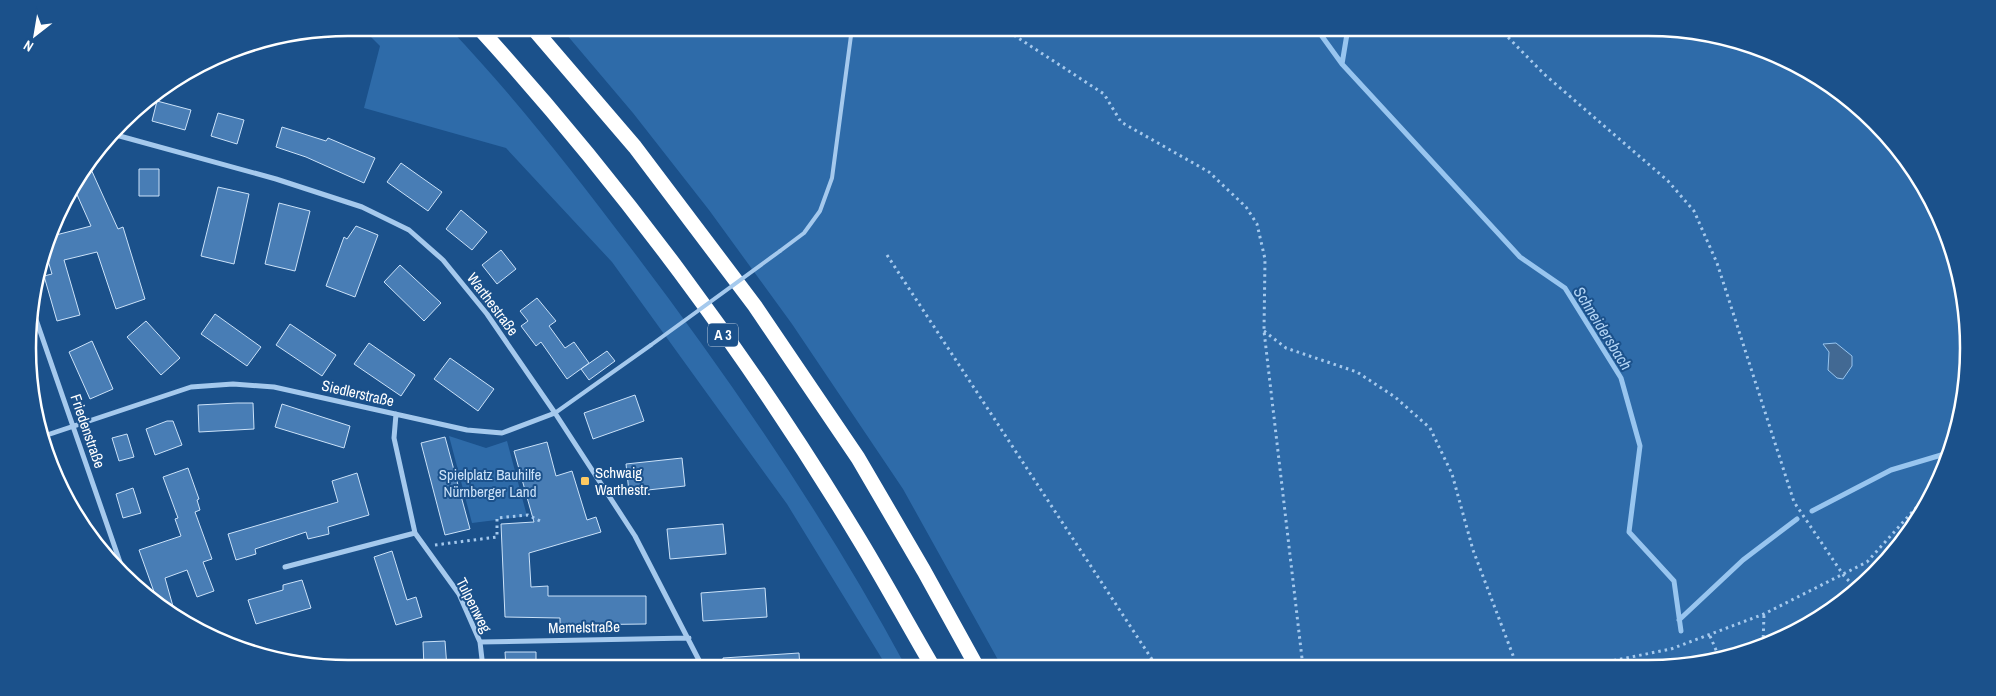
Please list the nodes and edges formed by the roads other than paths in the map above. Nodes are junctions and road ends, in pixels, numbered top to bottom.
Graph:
1 (486, 36) edge
2 (540, 36) edge
3 (851, 36) edge
4 (121, 135) edge
5 (37, 324) edge
6 (556, 413) junction
7 (396, 414) junction
8 (73, 426) junction
9 (49, 434) edge
10 (415, 533) junction
11 (117, 557) edge
12 (285, 567) dead end
13 (689, 638) junction
14 (480, 642) junction
15 (481, 660) edge
16 (699, 660) edge
17 (929, 660) edge
18 (973, 660) edge

1 - 17 highway, A 3
2 - 18 highway
3 - 6 lane, Siedlerstraße, bridge
4 - 6 street, Warthestraße
5 - 8 street, Friedenstraße
6 - 7 street, Siedlerstraße
6 - 13 street, Warthestraße
7 - 8 street, Siedlerstraße
7 - 10 street, Tulpenweg
8 - 9 street, Siedlerstraße
8 - 11 street, Friedenstraße
10 - 12 street
10 - 14 street, Tulpenweg
13 - 14 street, Memelstraße
13 - 16 street, Warthestraße
14 - 15 street, Tulpenweg

